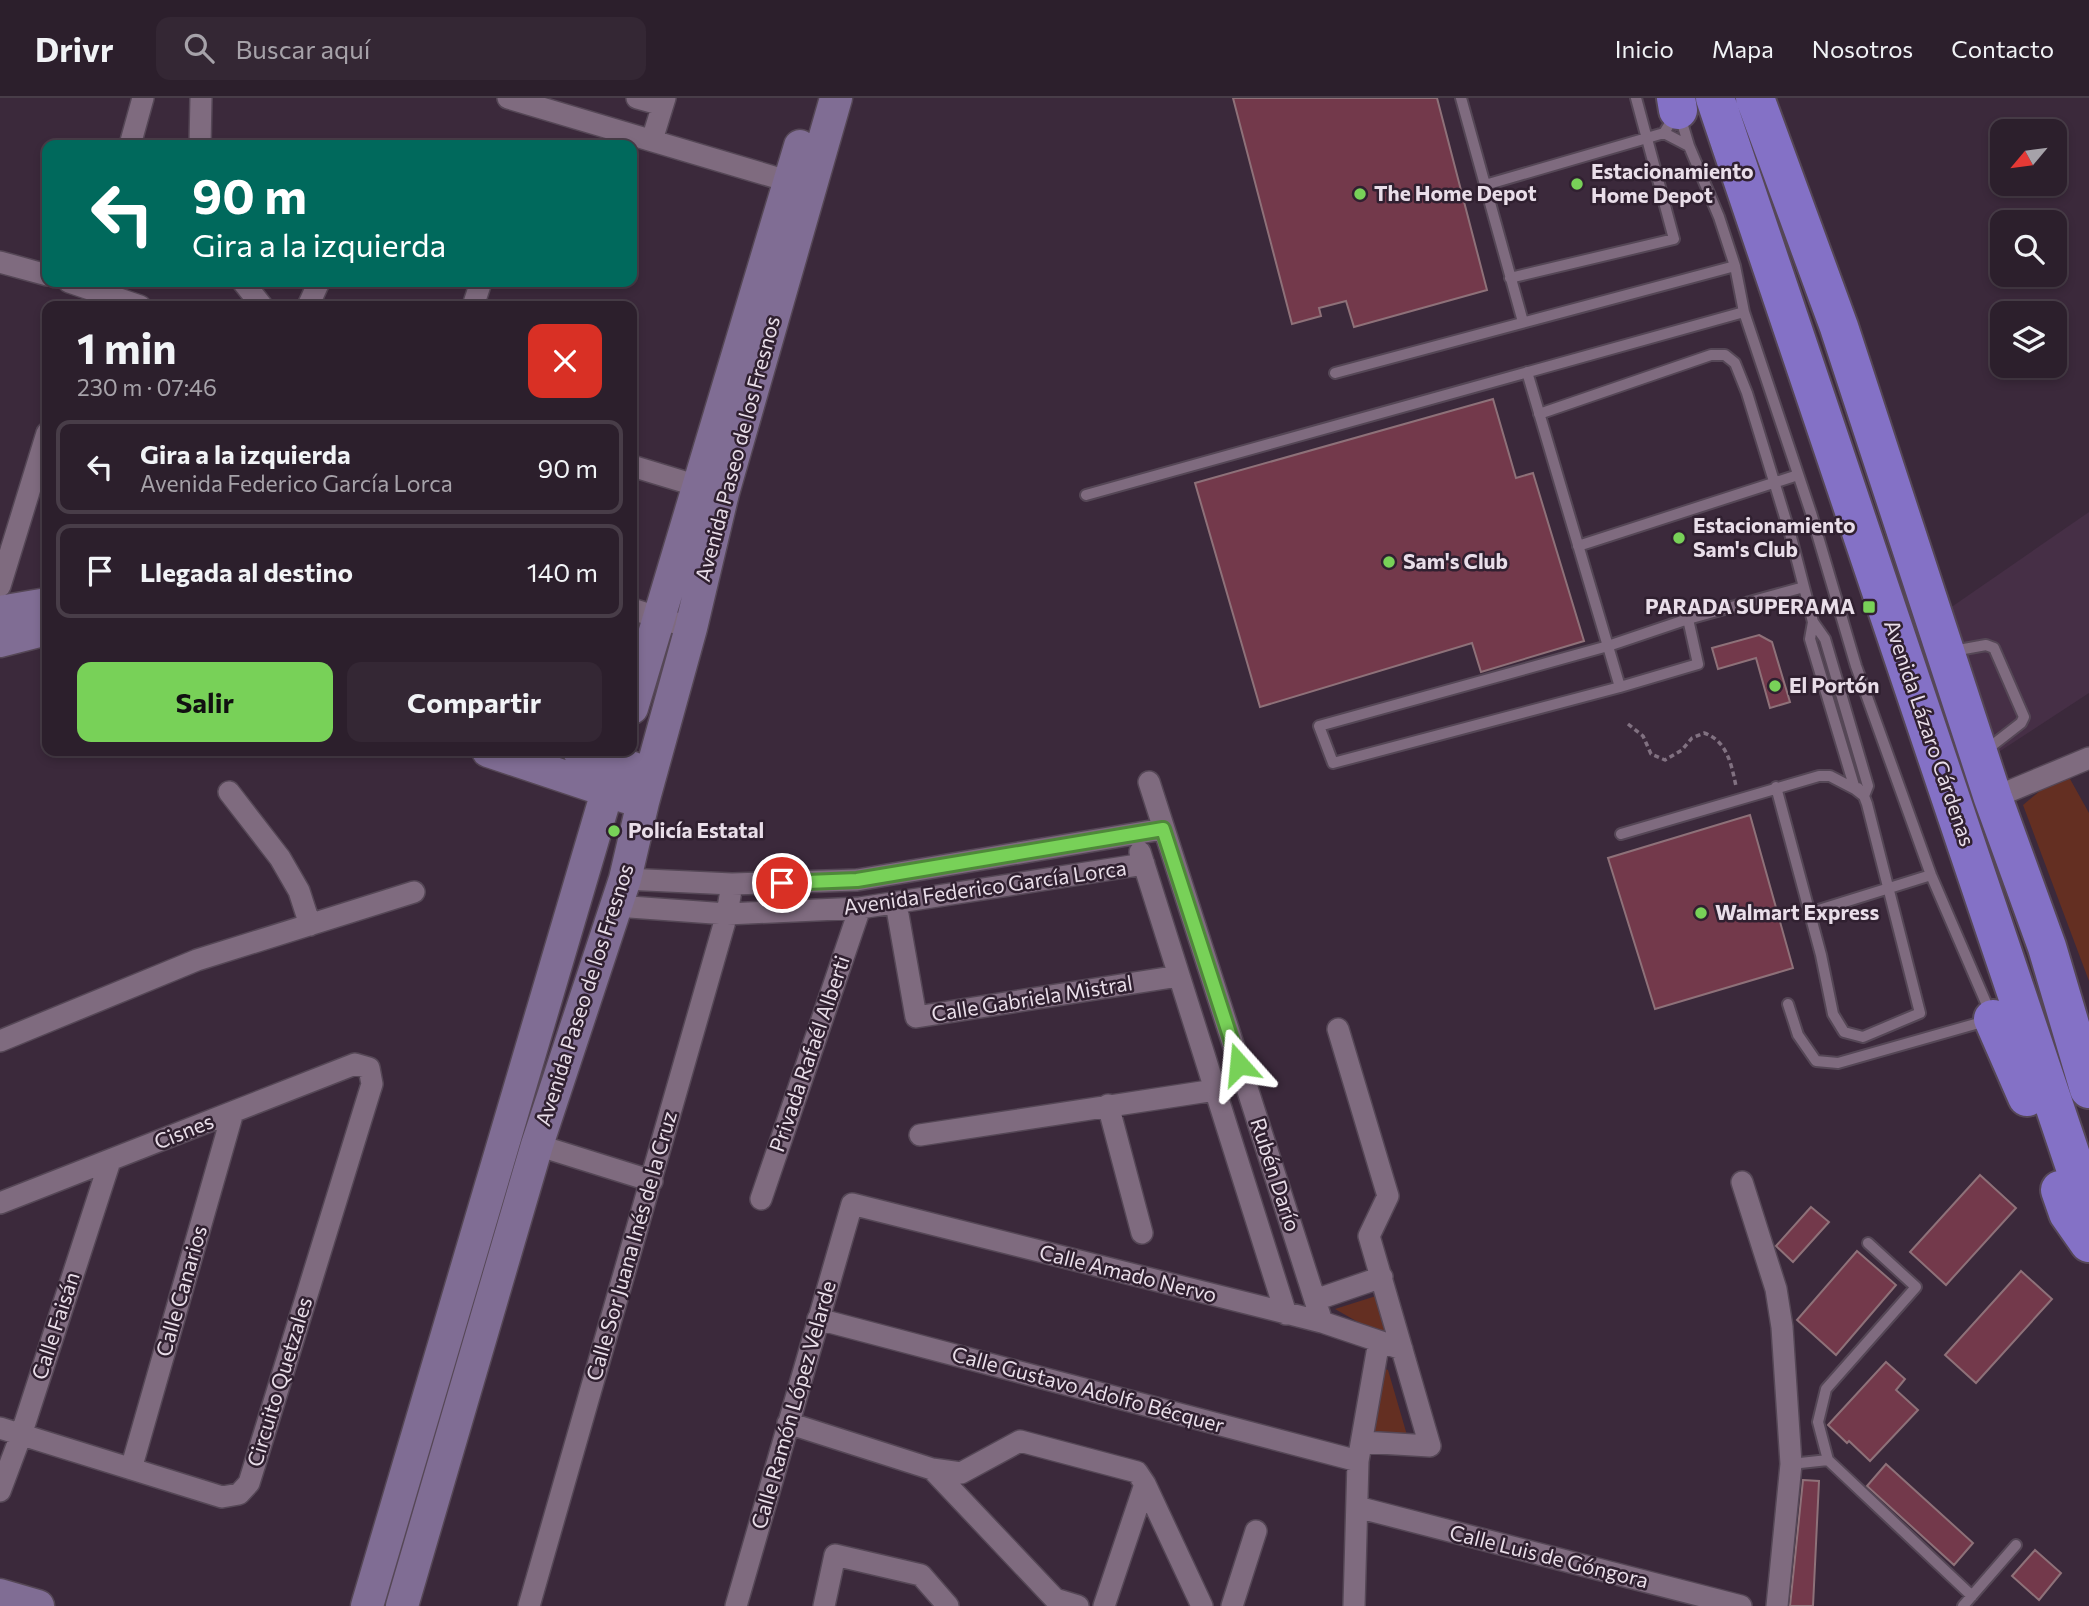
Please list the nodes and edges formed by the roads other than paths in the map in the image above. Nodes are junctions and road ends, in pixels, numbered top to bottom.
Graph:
1 (144, 98) edge
2 (201, 98) edge
3 (508, 98) edge
4 (637, 98) edge
5 (814, 98) edge
6 (836, 98) edge
7 (1461, 98) edge
8 (1636, 98) edge
9 (1715, 98) edge
10 (1755, 98) edge
11 (664, 101) edge
12 (1673, 113) edge
13 (1648, 138) junction
14 (131, 140) edge
15 (200, 140) edge
16 (652, 140) junction
17 (1689, 146) junction
18 (800, 184) junction
19 (1485, 185) junction
20 (1744, 185) junction
21 (0, 262) edge
22 (1735, 266) junction
23 (42, 274) edge
24 (1510, 278) junction
25 (247, 287) edge
26 (83, 289) edge
27 (123, 301) edge
28 (258, 301) edge
29 (1744, 312) junction
30 (1523, 322) junction
31 (1527, 372) junction
32 (1335, 373) dead end
33 (1539, 414) junction
34 (42, 449) edge
35 (637, 468) edge
36 (1798, 475) junction
37 (1773, 483) junction
38 (711, 490) junction
39 (1086, 495) dead end
40 (1578, 546) junction
41 (0, 586) edge
42 (1804, 587) junction
43 (42, 605) edge
44 (0, 612) edge
45 (646, 613) edge
46 (1688, 619) junction
47 (691, 628) junction
48 (42, 630) edge
49 (0, 641) edge
50 (1608, 646) junction
51 (1946, 653) junction
52 (637, 674) edge
53 (1620, 687) junction
54 (1980, 755) junction
55 (523, 756) edge
56 (589, 756) edge
57 (2089, 758) edge
58 (614, 769) edge
59 (1149, 782) dead end
60 (1776, 786) junction
61 (647, 788) junction
62 (1862, 790) junction
63 (229, 792) dead end
64 (1993, 798) junction
65 (1163, 829) junction
66 (1134, 834) junction
67 (1621, 834) dead end
68 (1144, 864) junction
69 (1931, 875) junction
70 (732, 884) junction
71 (1888, 889) junction
72 (414, 892) dead end
73 (621, 893) junction
74 (896, 903) junction
75 (860, 908) junction
76 (727, 914) junction
77 (1810, 914) junction
78 (310, 925) junction
79 (2047, 947) junction
80 (1179, 976) junction
81 (1788, 1003) dead end
82 (1993, 1019) junction
83 (2089, 1021) edge
84 (1338, 1029) dead end
85 (0, 1041) edge
86 (369, 1068) joint
87 (1215, 1090) junction
88 (2089, 1092) edge
89 (519, 1093) junction
90 (551, 1103) junction
91 (1108, 1105) junction
92 (233, 1112) junction
93 (920, 1135) dead end
94 (537, 1145) junction
95 (110, 1161) junction
96 (652, 1181) junction
97 (1742, 1182) dead end
98 (761, 1199) dead end
99 (0, 1203) edge
100 (852, 1204) joint
101 (2089, 1209) edge
102 (1142, 1233) dead end
103 (1868, 1243) dead end
104 (2089, 1243) edge
105 (1382, 1277) junction
106 (1315, 1300) junction
107 (1286, 1314) junction
108 (818, 1319) junction
109 (1322, 1322) junction
110 (1379, 1342) junction
111 (1402, 1349) junction
112 (788, 1423) junction
113 (0, 1428) edge
114 (21, 1435) junction
115 (1360, 1451) junction
116 (1828, 1460) junction
117 (1791, 1464) junction
118 (131, 1469) junction
119 (932, 1469) junction
120 (1145, 1484) junction
121 (0, 1491) edge
122 (1357, 1507) junction
123 (1256, 1531) dead end
124 (2016, 1545) dead end
125 (0, 1595) edge
126 (1972, 1596) junction
127 (38, 1606) edge
128 (368, 1606) edge
129 (402, 1606) edge
130 (529, 1606) edge
131 (736, 1606) edge
132 (824, 1606) edge
133 (948, 1606) edge
134 (1078, 1606) edge
135 (1104, 1606) edge
136 (1202, 1606) edge
137 (1232, 1606) edge
138 (1354, 1606) edge
139 (1741, 1606) edge
140 (1777, 1606) edge
141 (1964, 1606) edge

1 - 14 street
2 - 15 street
3 - 16 street
4 - 11 street
5 - 18 street, Avenida Paseo de los Fresnos
6 - 18 street, Avenida Paseo de los Fresnos
7 - 19 lane
8 - 13 lane
9 - 20 highway, Avenida Lázaro Cárdenas
10 - 51 highway, Avenida Lázaro Cárdenas
11 - 16 street
12 - 13 lane
12 - 17 lane
12 - 17 lane
13 - 19 lane
13 - 24 lane
16 - 18 street
17 - 22 lane
18 - 38 street, Avenida Paseo de los Fresnos
19 - 24 lane
20 - 88 highway
20 - 101 highway, Avenida Lázaro Cárdenas
21 - 23 street
22 - 29 lane
22 - 30 lane
24 - 30 lane
25 - 28 street
26 - 27 street
29 - 31 lane
29 - 36 lane
30 - 32 lane
31 - 33 lane
31 - 39 lane
33 - 37 lane
33 - 40 lane
34 - 41 street
35 - 38 street
36 - 37 lane
36 - 69 lane
37 - 40 lane
37 - 42 lane
38 - 45 street, Avenida Paseo de los Fresnos
38 - 47 street, Avenida Paseo de los Fresnos
40 - 50 lane
42 - 46 lane
42 - 62 lane
43 - 44 street
45 - 47 street
45 - 52 street, Avenida Paseo de los Fresnos
46 - 50 lane
46 - 53 lane
47 - 61 street, Avenida Paseo de los Fresnos
48 - 49 street
50 - 53 lane
50 - 53 lane
51 - 54 highway, Avenida Lázaro Cárdenas
51 - 54 lane
54 - 64 highway, Avenida Lázaro Cárdenas
55 - 58 street
56 - 58 street
57 - 64 street
58 - 61 street
58 - 89 street, Avenida Paseo de los Fresnos
59 - 65 street, Rubén Darío
60 - 62 lane
60 - 67 lane
60 - 77 lane
61 - 73 street, Avenida Paseo de los Fresnos
62 - 71 lane
63 - 78 street
64 - 79 highway, Avenida Lázaro Cárdenas
65 - 66 street, Avenida Federico García Lorca
65 - 106 street, Rubén Darío
66 - 68 street, Rubén Darío
66 - 70 street, Avenida Federico García Lorca
68 - 74 street, Avenida Federico García Lorca
68 - 80 street, Rubén Darío
69 - 71 lane
69 - 82 lane
70 - 73 street, Avenida Federico García Lorca
70 - 76 street, Calle Sor Juana Inés de la Cruz
71 - 77 lane
71 - 77 lane
72 - 78 street
73 - 76 street, Avenida Federico García Lorca
73 - 90 street, Avenida Paseo de los Fresnos
74 - 75 street, Avenida Federico García Lorca
74 - 80 street, Calle Gabriela Mistral
75 - 76 street, Avenida Federico García Lorca
75 - 98 street, Privada Rafaél Alberti
76 - 96 street, Calle Sor Juana Inés de la Cruz
78 - 85 street
79 - 83 highway
79 - 88 highway, Avenida Lázaro Cárdenas
80 - 87 street, Rubén Darío
81 - 82 lane
82 - 104 highway
84 - 105 street
86 - 92 street, Cisnes
86 - 118 street, Circuito Quetzales
87 - 91 street
87 - 107 street, Rubén Darío
89 - 90 street
89 - 128 street, Avenida Paseo de los Fresnos
90 - 94 street, Avenida Paseo de los Fresnos
91 - 93 street
91 - 102 street
92 - 95 street, Cisnes
92 - 118 street, Calle Canarios
94 - 96 street
94 - 129 street, Avenida Paseo de los Fresnos
95 - 99 street, Cisnes
95 - 114 street, Calle Faisán
96 - 130 street, Calle Sor Juana Inés de la Cruz
97 - 117 street
100 - 107 street, Calle Amado Nervo
100 - 108 street, Calle Ramón López Velarde
103 - 116 lane
105 - 106 street
105 - 111 street
106 - 109 street, Rubén Darío
107 - 109 street, Calle Amado Nervo
108 - 112 street, Calle Ramón López Velarde
108 - 115 street, Calle Gustavo Adolfo Bécquer
109 - 110 street, Calle Amado Nervo
110 - 111 street, Calle Amado Nervo
110 - 115 street
111 - 115 street
112 - 119 street
112 - 131 street, Calle Ramón López Velarde
113 - 114 street, Circuito Quetzales
114 - 118 street, Circuito Quetzales
114 - 121 street, Calle Faisán
115 - 122 street
116 - 117 lane
116 - 126 lane
117 - 140 street
119 - 120 street
119 - 134 street
120 - 135 street
120 - 136 street
122 - 138 street
122 - 139 street, Calle Luis de Góngora
123 - 137 street
124 - 126 lane
125 - 127 street
126 - 141 lane
132 - 133 street

